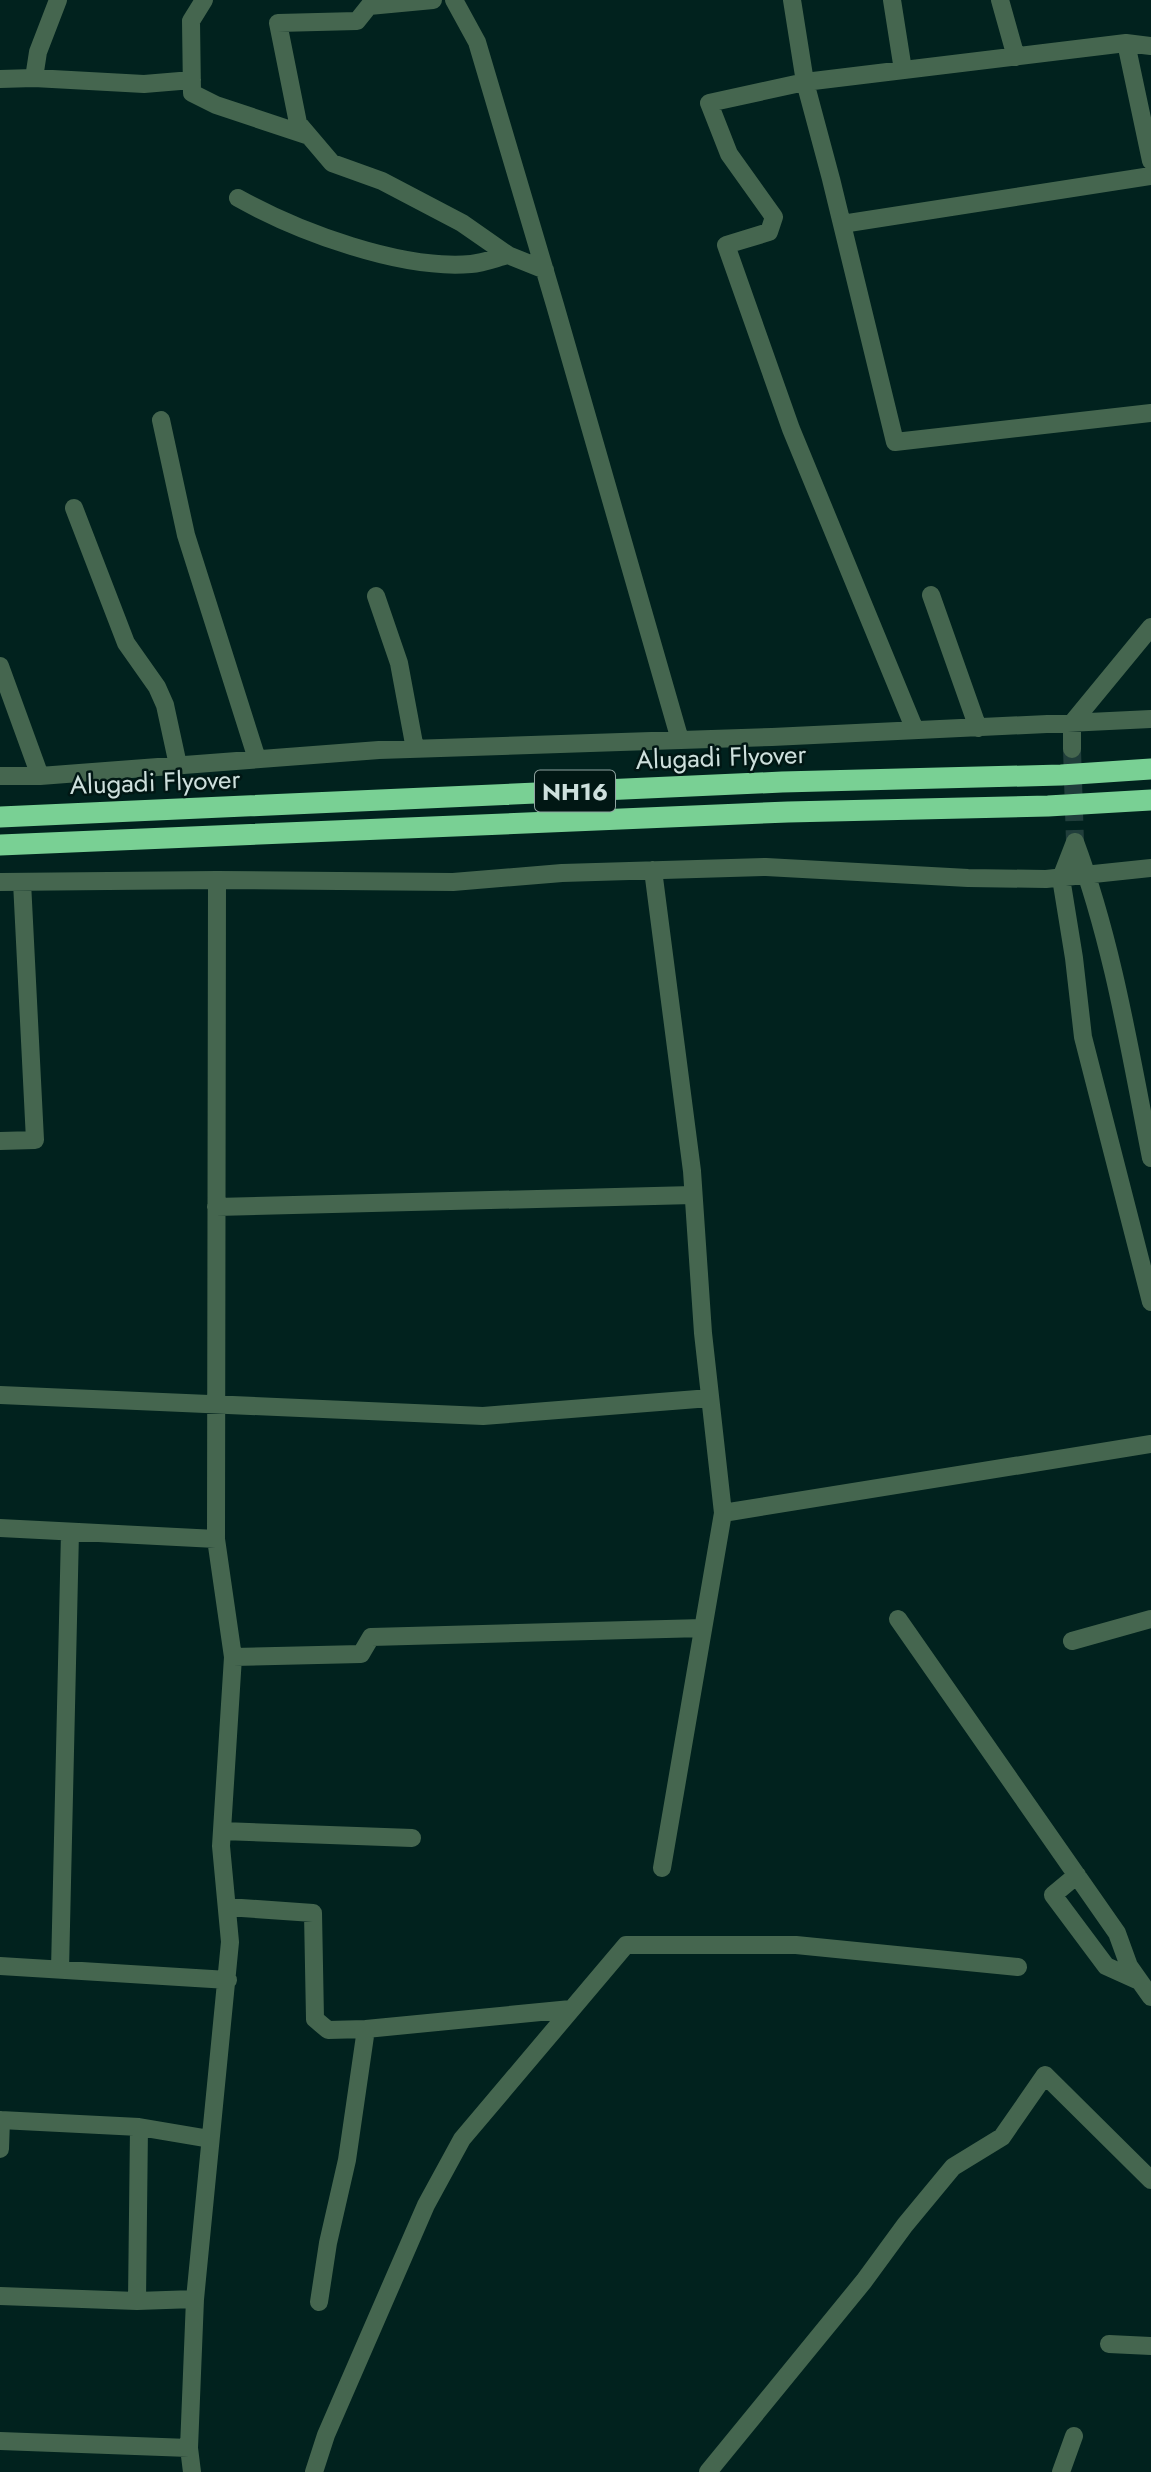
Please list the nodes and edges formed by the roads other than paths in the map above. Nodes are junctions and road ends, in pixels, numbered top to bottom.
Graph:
1 (58, 0) edge
2 (204, 0) edge
3 (433, 0) edge
4 (454, 0) edge
5 (792, 0) edge
6 (892, 0) edge
7 (1000, 0) edge
8 (1126, 43) junction
9 (1151, 46) edge
10 (1016, 57) junction
11 (903, 70) junction
12 (34, 78) junction
13 (0, 79) edge
14 (192, 80) junction
15 (805, 82) junction
16 (309, 136) junction
17 (1151, 161) edge
18 (1151, 176) edge
19 (238, 198) dead end
20 (842, 223) junction
21 (508, 255) junction
22 (545, 270) junction
23 (1151, 413) edge
24 (161, 420) dead end
25 (74, 508) dead end
26 (931, 595) dead end
27 (376, 596) dead end
28 (1151, 627) edge
29 (0, 666) edge
30 (1151, 719) edge
31 (1072, 723) junction
32 (978, 727) junction
33 (915, 730) junction
34 (680, 740) junction
35 (415, 749) junction
36 (1072, 749) tunnel mouth
37 (257, 759) junction
38 (178, 765) junction
39 (1151, 769) edge
40 (0, 776) edge
41 (40, 776) junction
42 (1151, 800) edge
43 (0, 817) edge
44 (0, 845) edge
45 (1151, 868) edge
46 (653, 870) junction
47 (1088, 876) junction
48 (1061, 878) junction
49 (217, 880) junction
50 (0, 882) edge
51 (22, 882) junction
52 (0, 1141) edge
53 (1151, 1158) edge
54 (693, 1195) junction
55 (216, 1207) junction
56 (1151, 1301) edge
57 (0, 1395) edge
58 (710, 1398) junction
59 (216, 1404) junction
60 (1151, 1444) edge
61 (723, 1513) junction
62 (0, 1528) edge
63 (70, 1532) junction
64 (216, 1539) junction
65 (898, 1619) dead end
66 (1151, 1619) edge
67 (703, 1628) junction
68 (1072, 1641) dead end
69 (233, 1657) junction
70 (222, 1831) junction
71 (412, 1839) dead end
72 (662, 1868) dead end
73 (1077, 1875) junction
74 (227, 1907) junction
75 (0, 1966) edge
76 (1018, 1967) dead end
77 (60, 1970) junction
78 (228, 1980) junction
79 (1137, 1980) junction
80 (1151, 1997) edge
81 (572, 2009) junction
82 (366, 2029) junction
83 (1, 2120) edge
84 (139, 2127) junction
85 (210, 2139) junction
86 (0, 2149) edge
87 (1151, 2180) edge
88 (0, 2296) edge
89 (195, 2299) junction
90 (137, 2301) junction
91 (318, 2302) dead end
92 (1109, 2344) dead end
93 (1151, 2346) edge
94 (1074, 2436) dead end
95 (0, 2441) edge
96 (190, 2448) junction
97 (191, 2472) edge
98 (314, 2472) edge
99 (708, 2472) edge
100 (1061, 2472) edge

1 - 12 street
2 - 14 street
3 - 16 street
4 - 22 street
5 - 15 street
6 - 11 street
7 - 10 street
8 - 9 street
8 - 10 street
8 - 17 street
10 - 11 street
11 - 15 street
12 - 13 street
12 - 14 street
14 - 16 street
15 - 20 street
15 - 33 street
16 - 21 street
18 - 20 street
19 - 21 street
20 - 23 street
21 - 22 street
22 - 34 street
24 - 37 street
25 - 38 street
26 - 32 street
27 - 35 street
28 - 31 street
29 - 41 street
30 - 31 street
31 - 32 street
31 - 36 street
32 - 33 street
33 - 34 street
34 - 35 street
35 - 37 street
37 - 38 street
38 - 41 street
39 - 43 highway, Alugadi Flyover / NH16, bridge
40 - 41 street
42 - 44 highway, NH16, bridge
45 - 47 street
46 - 48 street
46 - 49 street
46 - 54 street
47 - 48 street
47 - 48 street
47 - 53 street
48 - 56 street
49 - 51 street
49 - 55 street
50 - 51 street
51 - 52 street
54 - 55 street
54 - 58 street
55 - 59 street
57 - 59 street
58 - 59 street
58 - 61 street
59 - 64 street
60 - 61 street
61 - 67 street
62 - 63 street
63 - 64 street
63 - 77 street
64 - 69 street
65 - 73 street
66 - 68 street
67 - 69 street
67 - 72 street
69 - 70 street
70 - 71 street
70 - 74 street
73 - 79 street
73 - 79 street
74 - 78 street
74 - 82 street
75 - 77 street
76 - 81 street
77 - 78 street
78 - 85 street
79 - 80 street
81 - 82 street
81 - 98 street
82 - 91 street
83 - 84 street
83 - 86 street
84 - 85 street
84 - 90 street
85 - 89 street
87 - 99 street
88 - 90 street
89 - 90 street
89 - 96 street
92 - 93 street
94 - 100 street
95 - 96 street
96 - 97 street

